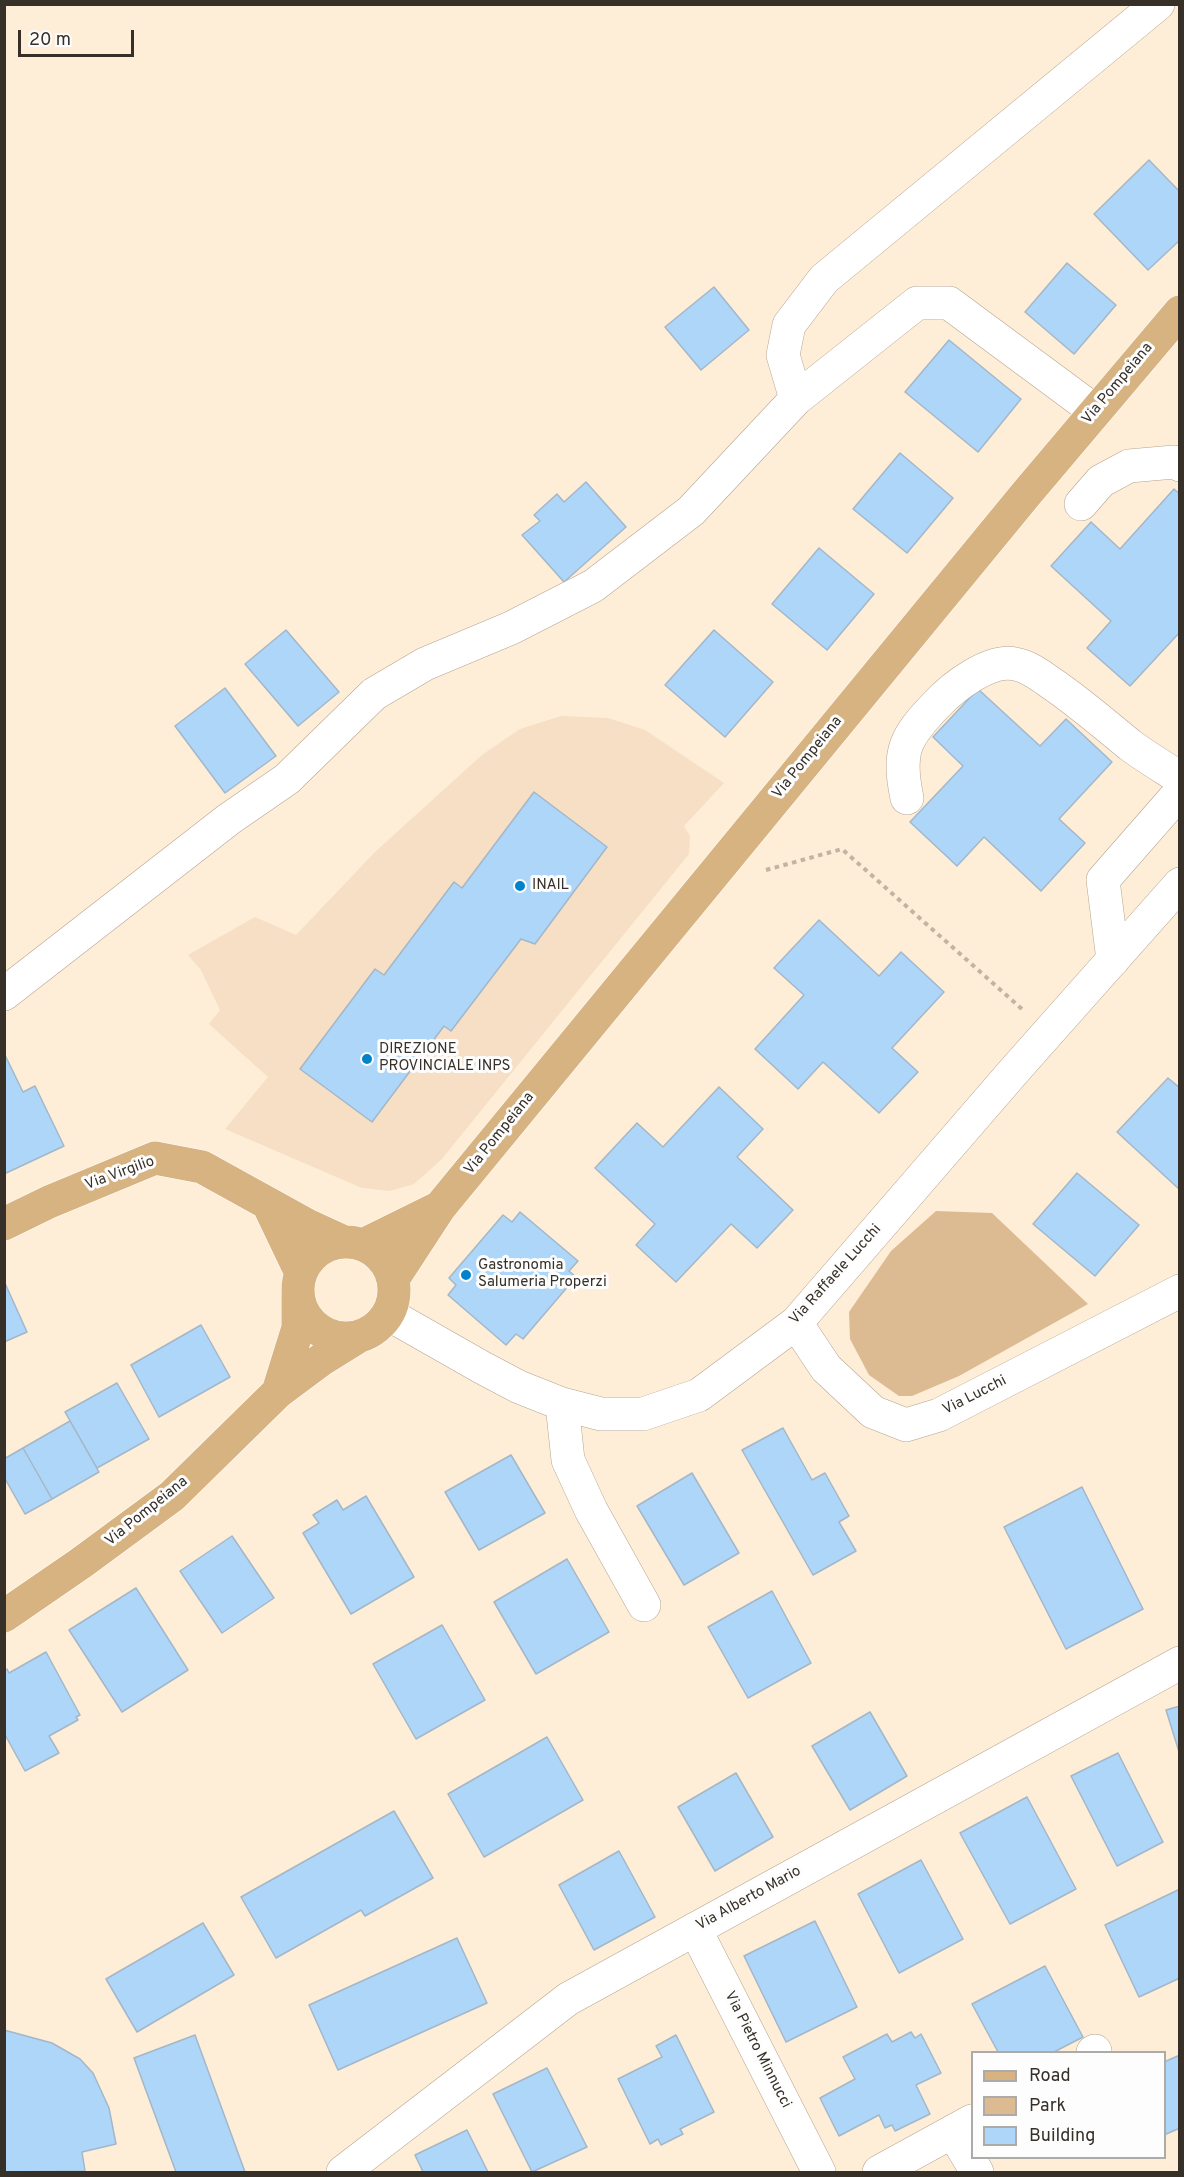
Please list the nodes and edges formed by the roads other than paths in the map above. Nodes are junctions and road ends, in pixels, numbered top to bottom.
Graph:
1 (1158, 4) edge
2 (1179, 312) edge
3 (796, 399) junction
4 (1095, 411) junction
5 (1179, 465) edge
6 (1081, 504) dead end
7 (1179, 778) edge
8 (1179, 792) edge
9 (906, 798) dead end
10 (1179, 884) edge
11 (1113, 960) junction
12 (4, 994) edge
13 (268, 1204) junction
14 (440, 1207) junction
15 (4, 1224) edge
16 (353, 1243) junction
17 (393, 1279) junction
18 (299, 1284) junction
19 (1179, 1291) edge
20 (388, 1314) junction
21 (796, 1323) junction
22 (358, 1337) junction
23 (278, 1392) junction
24 (562, 1404) junction
25 (644, 1605) dead end
26 (4, 1616) edge
27 (1179, 1663) edge
28 (695, 1929) junction
29 (963, 2126) edge
30 (971, 2152) edge
31 (343, 2172) edge
32 (819, 2172) edge
33 (879, 2172) edge

1 - 3 street
2 - 4 main road, Via Pompeiana
3 - 4 street
3 - 12 street
4 - 14 main road, Via Pompeiana
5 - 6 street
7 - 9 street
8 - 11 street
10 - 11 street, Via Raffaele Lucchi
11 - 21 street, Via Raffaele Lucchi
13 - 15 main road, Via Virgilio
13 - 16 main road, Via Virgilio
13 - 18 main road
14 - 16 main road, Via Pompeiana
14 - 17 main road, Via Pompeiana
16 - 17 main road
16 - 18 main road
17 - 20 main road
18 - 22 main road
18 - 23 main road, Via Pompeiana
19 - 21 street, Via Lucchi
20 - 22 main road
20 - 24 street, Via Raffaele Lucchi
21 - 24 street, Via Raffaele Lucchi
22 - 23 main road, Via Pompeiana
23 - 26 main road, Via Pompeiana
24 - 25 street
27 - 28 street, Via Alberto Mario
28 - 31 street, Via Alberto Mario
28 - 32 street, Via Pietro Minnucci
29 - 30 street
29 - 33 street

